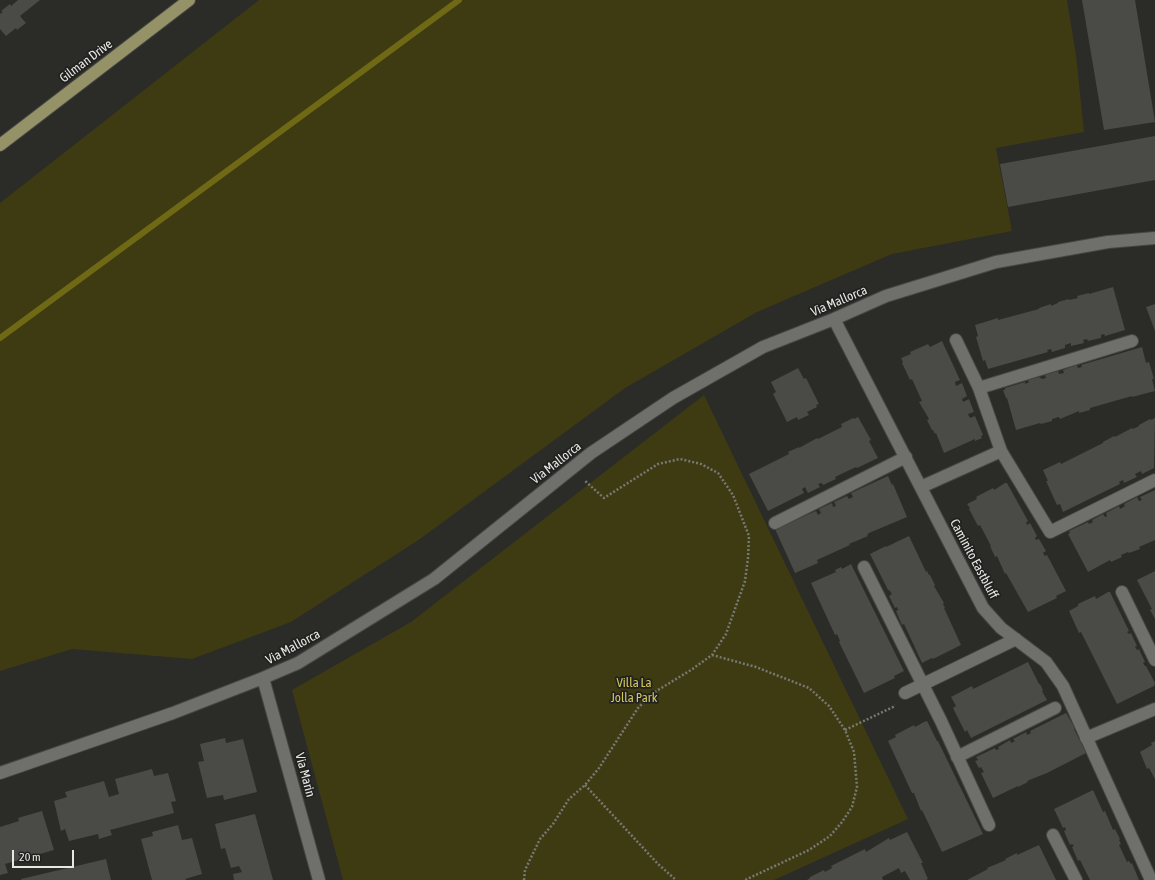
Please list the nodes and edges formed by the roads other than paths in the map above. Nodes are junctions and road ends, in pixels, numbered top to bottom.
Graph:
1 (189, 0) edge
2 (0, 145) edge
3 (1155, 238) edge
4 (834, 319) junction
5 (956, 340) dead end
6 (1132, 341) dead end
7 (979, 388) junction
8 (1002, 451) junction
9 (906, 457) junction
10 (1155, 480) edge
11 (921, 488) junction
12 (775, 523) dead end
13 (864, 568) dead end
14 (1122, 592) dead end
15 (1150, 636) edge
16 (1016, 640) junction
17 (1155, 660) edge
18 (263, 678) junction
19 (922, 685) junction
20 (905, 693) road end
21 (1054, 708) dead end
22 (1155, 709) edge
23 (1086, 738) junction
24 (957, 757) junction
25 (0, 773) edge
26 (989, 825) dead end
27 (1053, 834) dead end
28 (319, 880) edge
29 (1076, 880) edge
30 (1151, 880) edge

1 - 2 main road, Gilman Drive
3 - 4 street, Via Mallorca
4 - 9 street, Caminito Eastbluff
4 - 18 street, Via Mallorca
5 - 7 street
6 - 7 street
7 - 8 street
8 - 10 street
8 - 11 street
9 - 11 street, Caminito Eastbluff
9 - 12 street
11 - 16 street, Caminito Eastbluff
13 - 19 street
14 - 15 street
15 - 17 street
16 - 19 street
16 - 23 street, Caminito Eastbluff
18 - 25 street, Via Mallorca
18 - 28 street, Via Marin
19 - 20 street
19 - 24 street
21 - 24 street
22 - 23 street
23 - 30 street, Caminito Eastbluff
24 - 26 street
27 - 29 street

